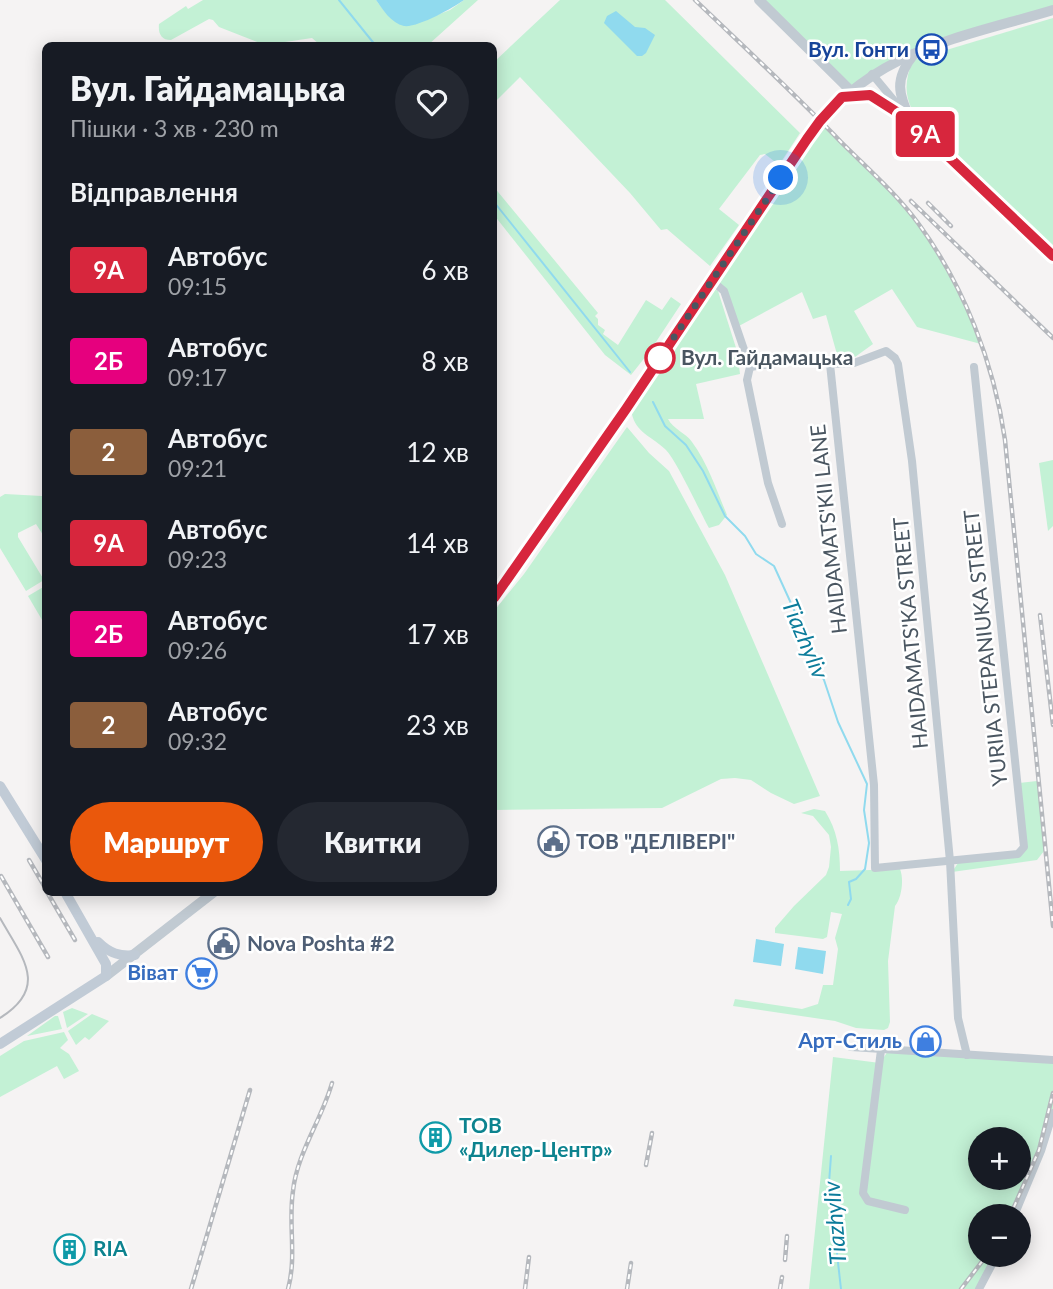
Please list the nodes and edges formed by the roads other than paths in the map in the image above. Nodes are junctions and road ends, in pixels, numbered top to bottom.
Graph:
1 (759, 0) edge
2 (1053, 10) edge
3 (917, 50) junction
4 (872, 74) junction
5 (846, 94) junction
6 (911, 121) junction
7 (1053, 256) edge
8 (712, 281) junction
9 (830, 364) junction
10 (750, 367) junction
11 (974, 368) dead end
12 (782, 524) dead end
13 (497, 594) edge
14 (0, 786) edge
15 (42, 854) edge
16 (950, 861) junction
17 (67, 896) edge
18 (209, 896) edge
19 (91, 935) junction
20 (135, 955) junction
21 (106, 976) junction
22 (0, 1044) edge
23 (852, 1047) dead end
24 (881, 1050) junction
25 (967, 1055) junction
26 (1053, 1060) edge
27 (1053, 1113) edge
28 (1019, 1204) edge
29 (905, 1210) dead end
30 (991, 1267) edge
31 (979, 1289) edge

1 - 5 street
2 - 3 street
3 - 4 street
3 - 6 street
4 - 5 street
4 - 6 street
5 - 6 street
5 - 8 street
6 - 7 street
8 - 10 street
8 - 13 street
9 - 10 street, HAIDAMATS'KA STREET
9 - 16 street, HAIDAMATS'KA STREET
9 - 16 street, HAIDAMATS'KII LANE
10 - 12 street
11 - 16 street, YURIIA STEPANIUKA STREET
14 - 15 main road
16 - 25 street, HAIDAMATS'KA STREET
17 - 19 main road
18 - 20 street
19 - 20 main road
19 - 21 main road
20 - 21 street
21 - 22 main road
23 - 24 street
24 - 25 street
24 - 29 street
25 - 26 street
27 - 28 street
30 - 31 street

